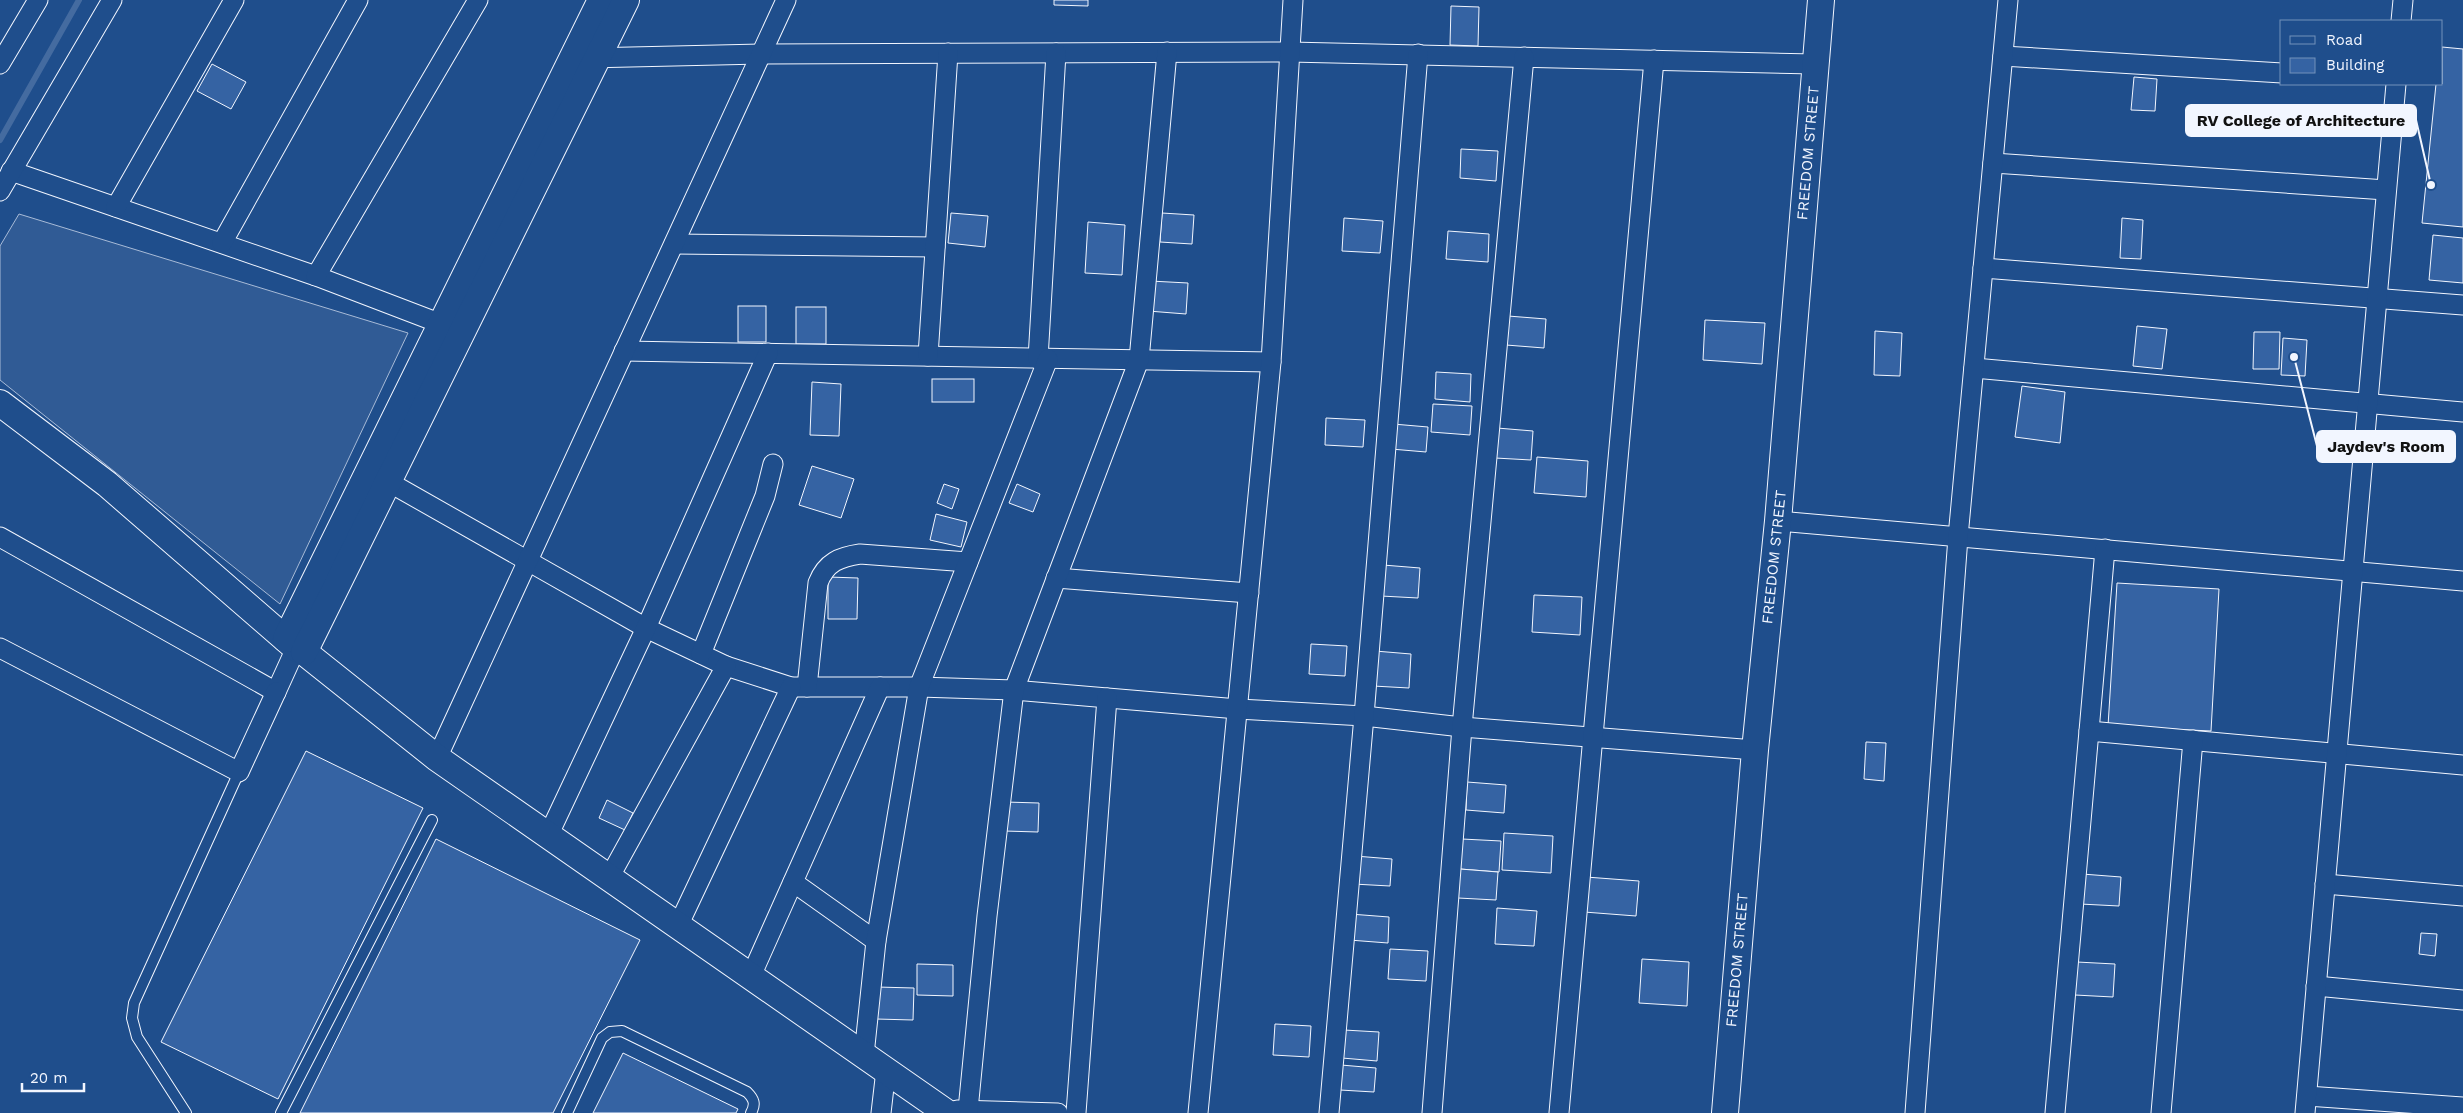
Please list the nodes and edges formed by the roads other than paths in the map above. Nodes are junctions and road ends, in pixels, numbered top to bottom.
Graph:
1 (38, 0) edge
2 (112, 0) edge
3 (234, 0) edge
4 (358, 0) edge
5 (478, 0) edge
6 (601, 0) edge
7 (626, 0) edge
8 (786, 0) edge
9 (1292, 0) edge
10 (1821, 0) edge
11 (2008, 0) edge
12 (2403, 0) edge
13 (2401, 20) edge
14 (1166, 52) junction
15 (1290, 52) junction
16 (948, 53) junction
17 (1056, 53) junction
18 (761, 54) junction
19 (1418, 54) junction
20 (2003, 56) junction
21 (1524, 57) junction
22 (585, 58) junction
23 (1654, 60) junction
24 (0, 64) edge
25 (1816, 64) junction
26 (2280, 74) edge
27 (2396, 85) edge
28 (1993, 163) junction
29 (11, 171) junction
30 (2386, 190) junction
31 (0, 192) edge
32 (116, 207) junction
33 (222, 243) junction
34 (674, 244) junction
35 (935, 247) junction
36 (1983, 268) junction
37 (316, 276) junction
38 (2377, 297) junction
39 (2463, 305) edge
40 (452, 328) junction
41 (624, 351) junction
42 (768, 353) junction
43 (928, 356) junction
44 (1043, 359) junction
45 (1139, 360) junction
46 (1271, 362) junction
47 (1974, 368) junction
48 (0, 403) edge
49 (2367, 403) junction
50 (2463, 412) edge
51 (773, 464) dead end
52 (378, 477) junction
53 (1778, 521) junction
54 (0, 537) edge
55 (1958, 537) junction
56 (2105, 550) junction
57 (528, 560) junction
58 (968, 562) junction
59 (2352, 571) junction
60 (1056, 578) junction
61 (2463, 581) edge
62 (1249, 594) junction
63 (646, 628) junction
64 (295, 646) junction
65 (0, 648) edge
66 (701, 654) junction
67 (726, 666) junction
68 (799, 687) junction
69 (880, 687) junction
70 (919, 687) junction
71 (1014, 690) junction
72 (276, 692) junction
73 (1107, 698) junction
74 (1238, 709) junction
75 (1364, 716) junction
76 (1462, 727) junction
77 (2088, 731) junction
78 (1594, 736) junction
79 (2193, 740) junction
80 (1754, 750) junction
81 (2336, 754) junction
82 (437, 758) junction
83 (2463, 765) edge
84 (239, 772) junction
85 (432, 820) dead end
86 (548, 836) junction
87 (609, 878) junction
88 (793, 882) junction
89 (2325, 884) junction
90 (2463, 896) edge
91 (678, 926) junction
92 (876, 941) junction
93 (751, 976) junction
94 (2316, 986) junction
95 (2463, 1000) edge
96 (864, 1055) junction
97 (886, 1070) junction
98 (2306, 1104) edge
99 (2463, 1107) edge
100 (952, 1111) edge
101 (186, 1113) edge
102 (280, 1113) edge
103 (567, 1113) edge
104 (751, 1113) edge
105 (881, 1113) edge
106 (1058, 1113) edge
107 (1076, 1113) edge
108 (1198, 1113) edge
109 (1329, 1113) edge
110 (1432, 1113) edge
111 (1559, 1113) edge
112 (1725, 1113) edge
113 (1915, 1113) edge
114 (2055, 1113) edge
115 (2161, 1113) edge

1 - 24 street
2 - 29 street
3 - 32 street
4 - 33 street
5 - 37 street
6 - 22 street
7 - 22 street
8 - 18 street
9 - 15 street
10 - 25 street, FREEDOM STREET
11 - 20 street
12 - 13 street
14 - 15 street
14 - 17 street
14 - 45 street
15 - 19 street
15 - 46 street
16 - 17 street
16 - 18 street
16 - 35 street
17 - 44 street
18 - 22 street
18 - 34 street
19 - 21 street
19 - 75 street
20 - 26 street
20 - 28 street
21 - 23 street
21 - 76 street
22 - 40 street
23 - 25 street
23 - 78 street
25 - 53 street, FREEDOM STREET
27 - 30 street
28 - 30 street
28 - 36 street
29 - 31 street
29 - 32 street
30 - 38 street
32 - 33 street
33 - 37 street
34 - 35 street
34 - 41 street
35 - 43 street
36 - 38 street
36 - 47 street
37 - 40 street
38 - 39 street
38 - 49 street
40 - 52 street
41 - 42 street
41 - 57 street
42 - 43 street
42 - 63 street
43 - 44 street
44 - 45 street
44 - 58 street
45 - 46 street
45 - 60 street
46 - 62 street
47 - 49 street
47 - 55 street
48 - 64 street
49 - 50 street
49 - 59 street
51 - 66 street
52 - 57 street
52 - 64 street
53 - 55 street
53 - 80 street, FREEDOM STREET
54 - 72 street
55 - 56 street
55 - 113 street
56 - 59 street
56 - 77 street
57 - 63 street
57 - 82 street
58 - 68 street
58 - 70 street
59 - 61 street
59 - 81 street
60 - 62 street
60 - 71 street
62 - 74 street
63 - 66 street
63 - 86 street
64 - 72 street
64 - 82 street
65 - 84 street
66 - 67 street
67 - 68 street
67 - 87 street
68 - 69 street
68 - 91 street
69 - 70 street
69 - 88 street
70 - 71 street
70 - 92 street
71 - 73 street
71 - 100 street
72 - 84 street
73 - 74 street
73 - 107 street
74 - 75 street
74 - 108 street
75 - 76 street
75 - 109 street
76 - 78 street
76 - 110 street
77 - 79 street
77 - 114 street
78 - 80 street
78 - 111 street
79 - 81 street
79 - 115 street
80 - 112 street, FREEDOM STREET
81 - 83 street
81 - 89 street
82 - 86 street
84 - 101 lane
85 - 102 lane
86 - 87 street
87 - 91 street
88 - 92 street
88 - 93 street
89 - 90 street
89 - 94 street
91 - 93 street
92 - 96 street
93 - 96 street
94 - 95 street
94 - 98 street
96 - 97 street
97 - 100 street
97 - 105 street
98 - 99 street
100 - 106 street
103 - 104 lane

